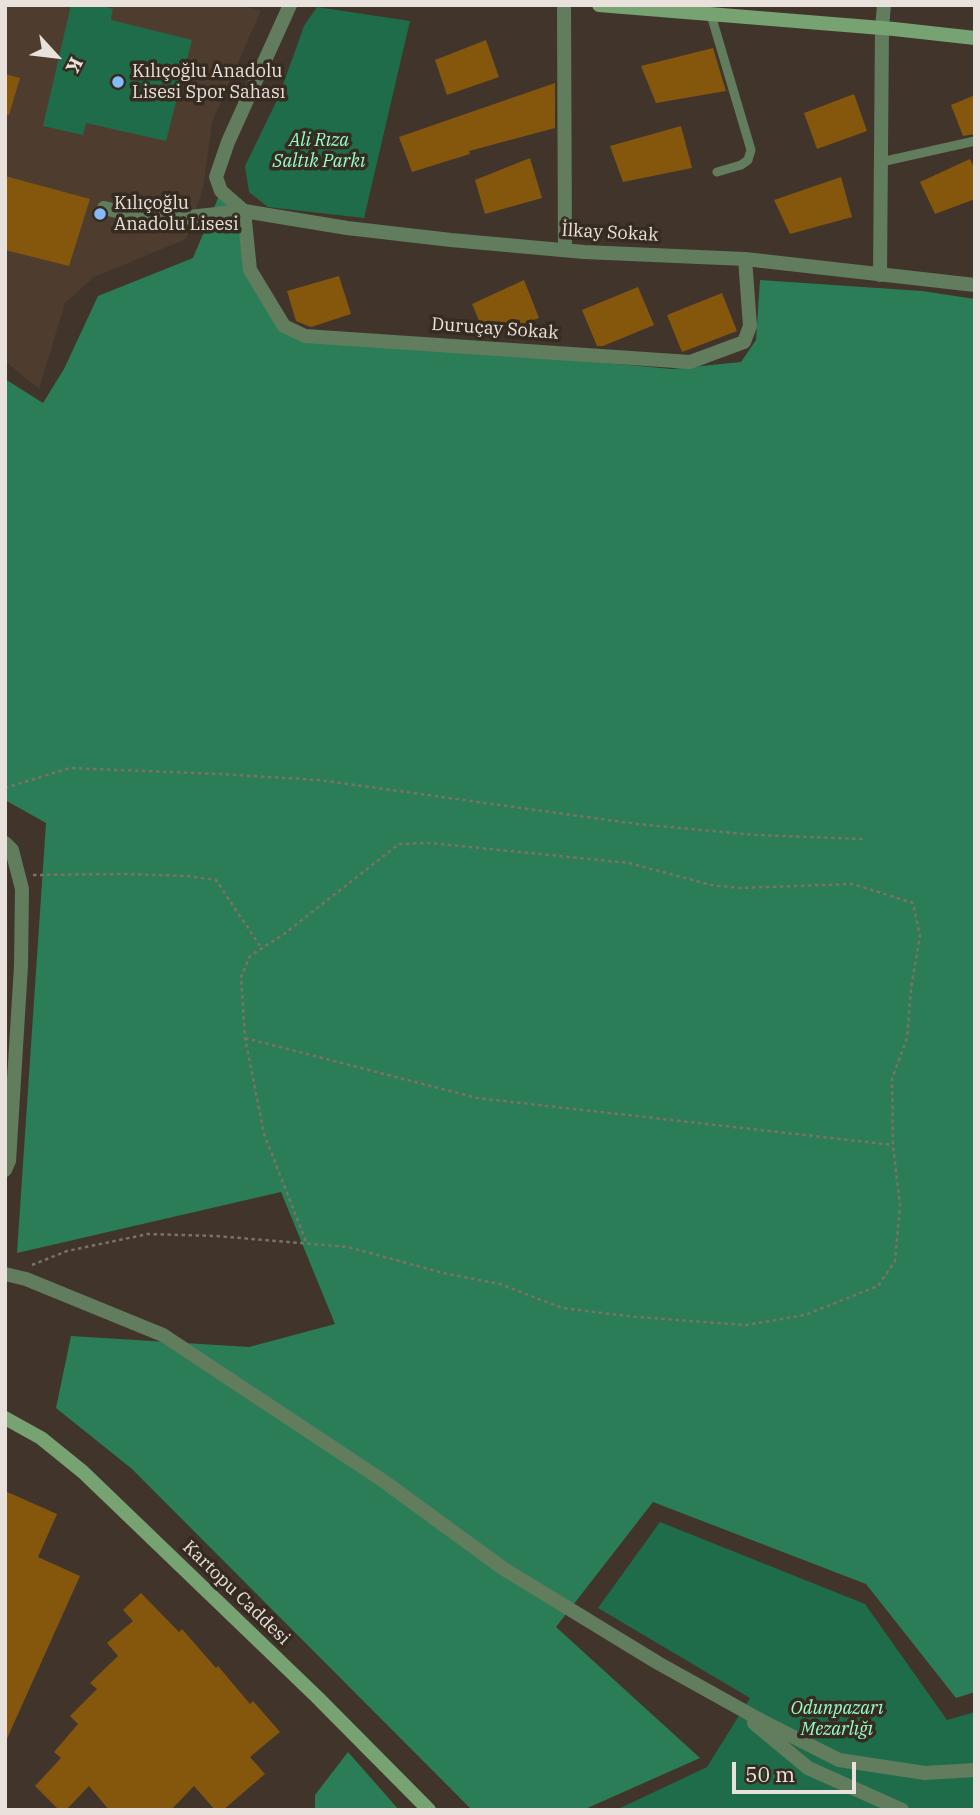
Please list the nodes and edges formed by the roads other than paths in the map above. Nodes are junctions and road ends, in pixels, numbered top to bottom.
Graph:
1 (290, 5) edge
2 (564, 5) edge
3 (599, 5) edge
4 (884, 5) edge
5 (643, 8) edge
6 (711, 15) junction
7 (882, 29) junction
8 (975, 38) edge
9 (975, 141) edge
10 (881, 162) junction
11 (717, 172) dead end
12 (104, 208) dead end
13 (244, 211) junction
14 (565, 250) junction
15 (745, 259) junction
16 (880, 275) junction
17 (975, 285) edge
18 (5, 843) edge
19 (5, 1170) edge
20 (10, 1275) edge
21 (5, 1418) edge
22 (732, 1704) junction
23 (975, 1770) edge
24 (429, 1810) edge
25 (902, 1810) edge

1 - 13 street
2 - 14 street
3 - 5 street
4 - 7 street
5 - 6 street
6 - 7 street
6 - 11 lane
7 - 8 street
7 - 10 street
9 - 10 lane
10 - 16 street
12 - 13 street, İlkay Sokak
13 - 14 street, İlkay Sokak
13 - 15 street, Duruçay Sokak
14 - 15 street, İlkay Sokak
15 - 16 street, İlkay Sokak
16 - 17 street, İlkay Sokak
18 - 19 street
20 - 22 street
21 - 24 street, Kartopu Caddesi
22 - 23 street
22 - 25 street

